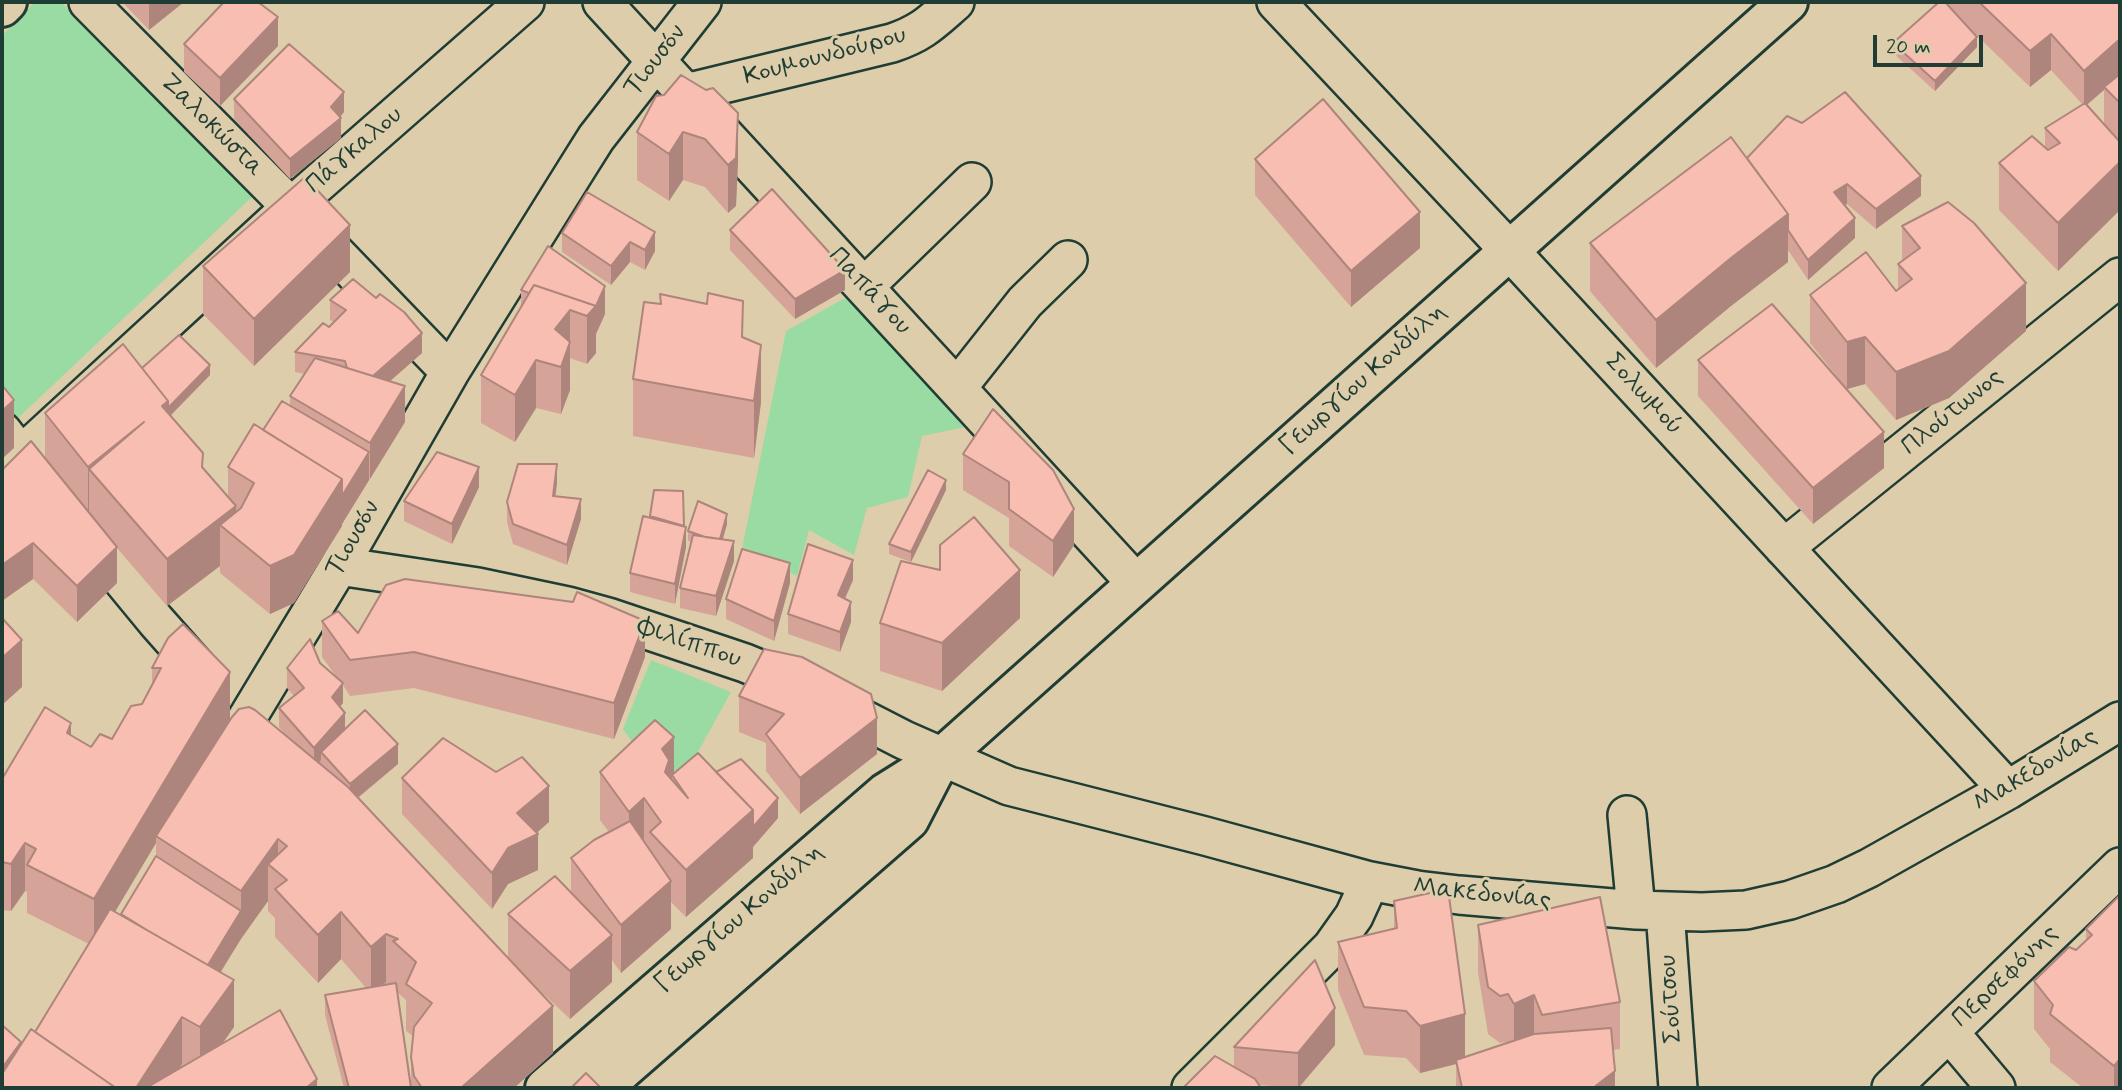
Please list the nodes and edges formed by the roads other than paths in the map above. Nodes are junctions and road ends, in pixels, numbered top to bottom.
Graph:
1 (6, 2) edge
2 (88, 2) edge
3 (525, 2) edge
4 (602, 2) edge
5 (702, 2) edge
6 (955, 2) edge
7 (1276, 2) edge
8 (1788, 2) edge
9 (2, 7) edge
10 (656, 60) junction
11 (686, 93) junction
12 (972, 181) dead end
13 (291, 207) junction
14 (1509, 250) junction
15 (1068, 260) dead end
16 (2120, 277) edge
17 (864, 287) junction
18 (450, 372) junction
19 (957, 388) junction
20 (8, 454) edge
21 (1784, 548) junction
22 (339, 566) junction
23 (1136, 583) junction
24 (2120, 721) edge
25 (255, 733) junction
26 (941, 758) junction
27 (210, 779) edge
28 (2008, 790) junction
29 (1627, 816) dead end
30 (2120, 867) edge
31 (1370, 881) junction
32 (1650, 910) junction
33 (1949, 1032) junction
34 (561, 1072) edge
35 (602, 1088) edge
36 (1191, 1088) edge
37 (1678, 1088) edge
38 (1891, 1088) edge
39 (1996, 1088) edge

1 - 9 main road
2 - 13 street, Ζαλοκώστα
3 - 13 street, Πάγκαλου
4 - 10 street, Παπάγου
5 - 10 street, Τιουσόν
6 - 11 street, Κουμουνδούρου
7 - 14 street, Σολωμού
8 - 14 main road, Γεωργίου Κονδύλη
10 - 11 street, Παπάγου
10 - 18 street, Τιουσόν
11 - 17 street, Παπάγου
12 - 17 street
13 - 18 street, Ζαλοκώστα
13 - 20 street, Πάγκαλου
14 - 21 street, Σολωμού
14 - 23 main road, Γεωργίου Κονδύλη
15 - 19 street
16 - 21 street, Πλούτωνος
17 - 19 street, Παπάγου
18 - 22 street, Τιουσόν
19 - 23 street, Παπάγου
20 - 25 street
21 - 28 street, Σολωμού
22 - 25 street, Τιουσόν
22 - 26 street, Φιλίππου
23 - 26 main road, Γεωργίου Κονδύλη
24 - 28 street, Μακεδονίας
25 - 27 street, Τιουσόν
26 - 31 street, Μακεδονίας
26 - 34 main road, Γεωργίου Κονδύλη
26 - 35 main road, Γεωργίου Κονδύλη
28 - 32 street, Μακεδονίας
29 - 32 street, Σούτσου
30 - 33 street, Περσεφόνης
31 - 32 street, Μακεδονίας
31 - 36 street
32 - 37 street, Σούτσου
33 - 38 street, Περσεφόνης
33 - 39 street

